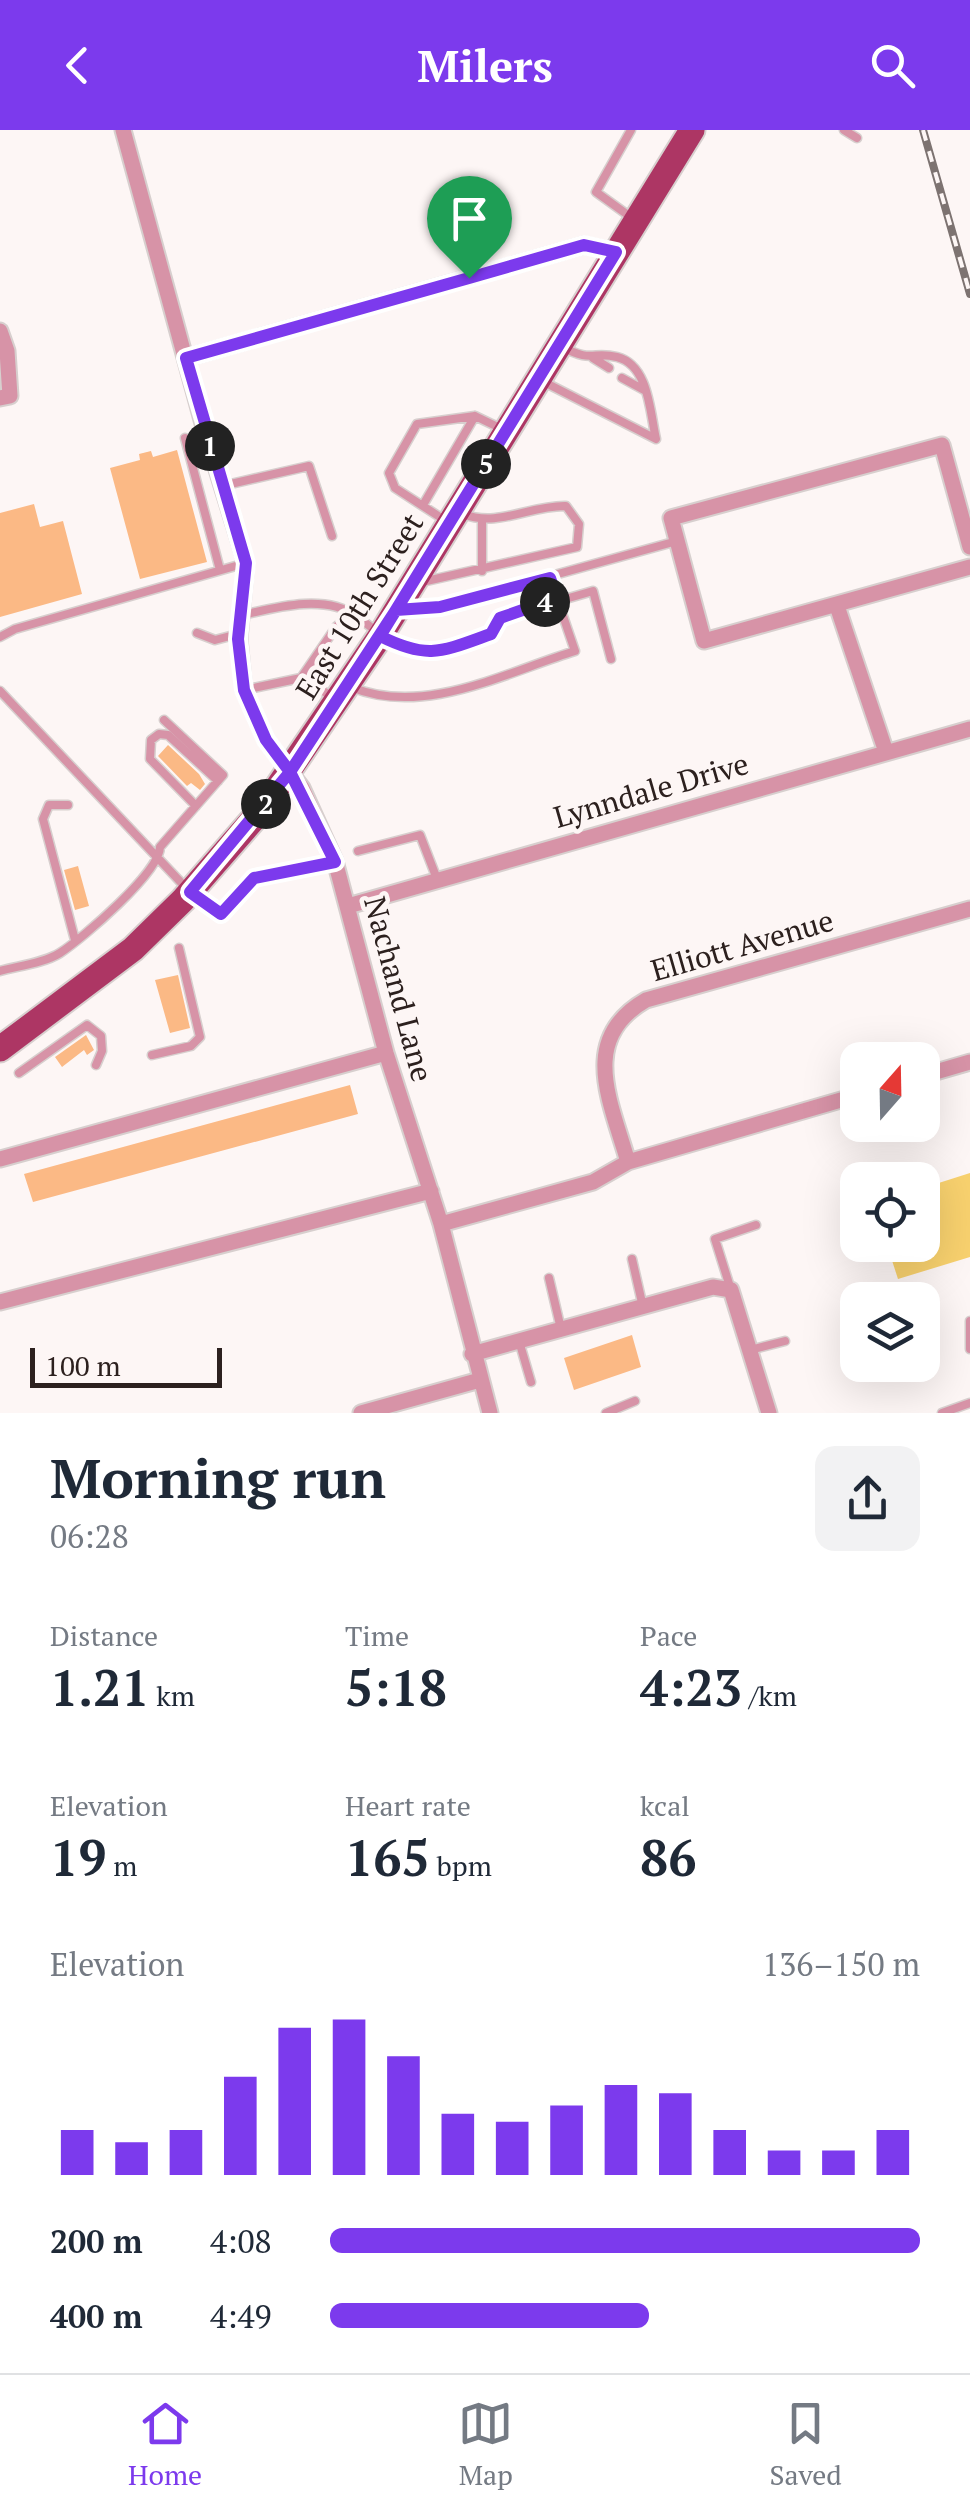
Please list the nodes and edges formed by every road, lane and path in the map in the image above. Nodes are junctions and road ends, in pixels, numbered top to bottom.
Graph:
1 (123, 130) edge
2 (631, 130) edge
3 (844, 130) edge
4 (682, 134) edge
5 (857, 138) dead end
6 (636, 220) junction
7 (616, 252) junction
8 (0, 331) edge
9 (560, 345) junction
10 (186, 358) junction
11 (594, 358) junction
12 (608, 368) dead end
13 (622, 378) dead end
14 (538, 380) junction
15 (646, 391) junction
16 (0, 398) edge
17 (474, 416) junction
18 (506, 432) junction
19 (185, 438) dead end
20 (222, 486) junction
21 (423, 505) junction
22 (453, 518) junction
23 (482, 522) junction
24 (332, 536) dead end
25 (677, 542) junction
26 (970, 547) edge
27 (246, 563) junction
28 (970, 567) edge
29 (220, 570) junction
30 (482, 571) junction
31 (550, 578) junction
32 (413, 583) junction
33 (557, 598) junction
34 (836, 606) junction
35 (396, 610) junction
36 (352, 613) junction
37 (242, 616) junction
38 (197, 633) dead end
39 (380, 636) junction
40 (0, 638) edge
41 (238, 639) junction
42 (612, 658) dead end
43 (301, 678) junction
44 (244, 690) junction
45 (0, 691) edge
46 (344, 693) junction
47 (164, 720) dead end
48 (970, 729) edge
49 (886, 752) junction
50 (290, 772) junction
51 (218, 780) junction
52 (68, 805) dead end
53 (196, 806) junction
54 (358, 851) dead end
55 (160, 859) junction
56 (335, 862) junction
57 (437, 878) junction
58 (190, 892) junction
59 (348, 906) junction
60 (970, 910) edge
61 (76, 940) junction
62 (179, 948) dead end
63 (0, 971) edge
64 (0, 1049) edge
65 (386, 1053) junction
66 (152, 1055) dead end
67 (970, 1062) edge
68 (96, 1065) dead end
69 (940, 1071) edge
70 (19, 1072) dead end
71 (840, 1100) edge
72 (0, 1159) edge
73 (628, 1162) junction
74 (431, 1191) junction
75 (441, 1224) junction
76 (756, 1225) dead end
77 (632, 1260) dead end
78 (548, 1278) dead end
79 (731, 1290) junction
80 (0, 1302) edge
81 (643, 1306) junction
82 (970, 1321) edge
83 (561, 1329) junction
84 (519, 1341) junction
85 (785, 1341) dead end
86 (970, 1349) edge
87 (750, 1350) junction
88 (472, 1354) junction
89 (480, 1380) junction
90 (531, 1382) dead end
91 (635, 1401) dead end
92 (970, 1403) edge
93 (361, 1413) edge
94 (490, 1413) edge
95 (606, 1413) edge
96 (770, 1413) edge
97 (942, 1413) edge

1 - 10 street, Nachand Lane
2 - 6 lane
3 - 5 lane
4 - 6 main road, East 10th Street
6 - 7 main road, East 10th Street
7 - 9 main road, East 10th Street
7 - 10 street
8 - 16 street
9 - 11 lane
9 - 14 main road, East 10th Street
10 - 20 street, Nachand Lane
11 - 12 lane
11 - 15 lane
13 - 15 lane
14 - 15 lane
14 - 18 main road, East 10th Street
17 - 18 lane
17 - 21 lane
17 - 21 lane
18 - 22 main road, East 10th Street
19 - 29 lane
20 - 24 lane
20 - 27 street, Nachand Lane
21 - 22 lane
22 - 23 lane
22 - 32 main road, East 10th Street
23 - 30 lane
23 - 30 lane
25 - 26 street
25 - 31 lane
25 - 34 street
27 - 29 lane
27 - 37 street, Nachand Lane
28 - 34 street
29 - 40 lane
30 - 32 lane
31 - 33 lane
31 - 35 lane
32 - 35 main road, East 10th Street
33 - 39 lane
33 - 42 lane
33 - 46 lane
34 - 49 street
35 - 39 main road, East 10th Street
36 - 37 lane
36 - 39 lane
36 - 43 lane
37 - 41 street, Nachand Lane
38 - 41 lane
39 - 46 main road, East 10th Street
41 - 44 street, Nachand Lane
43 - 44 lane
43 - 46 lane
44 - 50 street, Nachand Lane
45 - 55 lane
46 - 50 main road, East 10th Street
47 - 51 lane
48 - 49 street, Lynndale Drive
49 - 57 street, Lynndale Drive
50 - 56 street, Nachand Lane
50 - 58 main road, East 10th Street
51 - 53 lane
51 - 53 lane
52 - 61 lane
53 - 55 lane
54 - 57 lane
55 - 58 lane
55 - 61 lane
56 - 58 lane
56 - 59 street, Nachand Lane
57 - 59 street, Lynndale Drive
58 - 64 main road, East 10th Street
59 - 65 street, Nachand Lane
60 - 73 street, Elliott Avenue
61 - 63 lane
62 - 66 lane
65 - 72 street
65 - 74 street, Nachand Lane
67 - 69 street
68 - 70 lane
71 - 73 street
73 - 75 street
74 - 75 street, Nachand Lane
74 - 80 street
75 - 88 street, Nachand Lane
76 - 79 lane
77 - 81 lane
78 - 83 lane
79 - 81 street
79 - 87 street
81 - 83 street
82 - 86 lane
83 - 84 street
84 - 88 street
84 - 90 lane
85 - 87 lane
87 - 96 street
88 - 89 street, Nachand Lane
89 - 93 street
89 - 94 street, Nachand Lane
91 - 95 lane
92 - 97 lane

